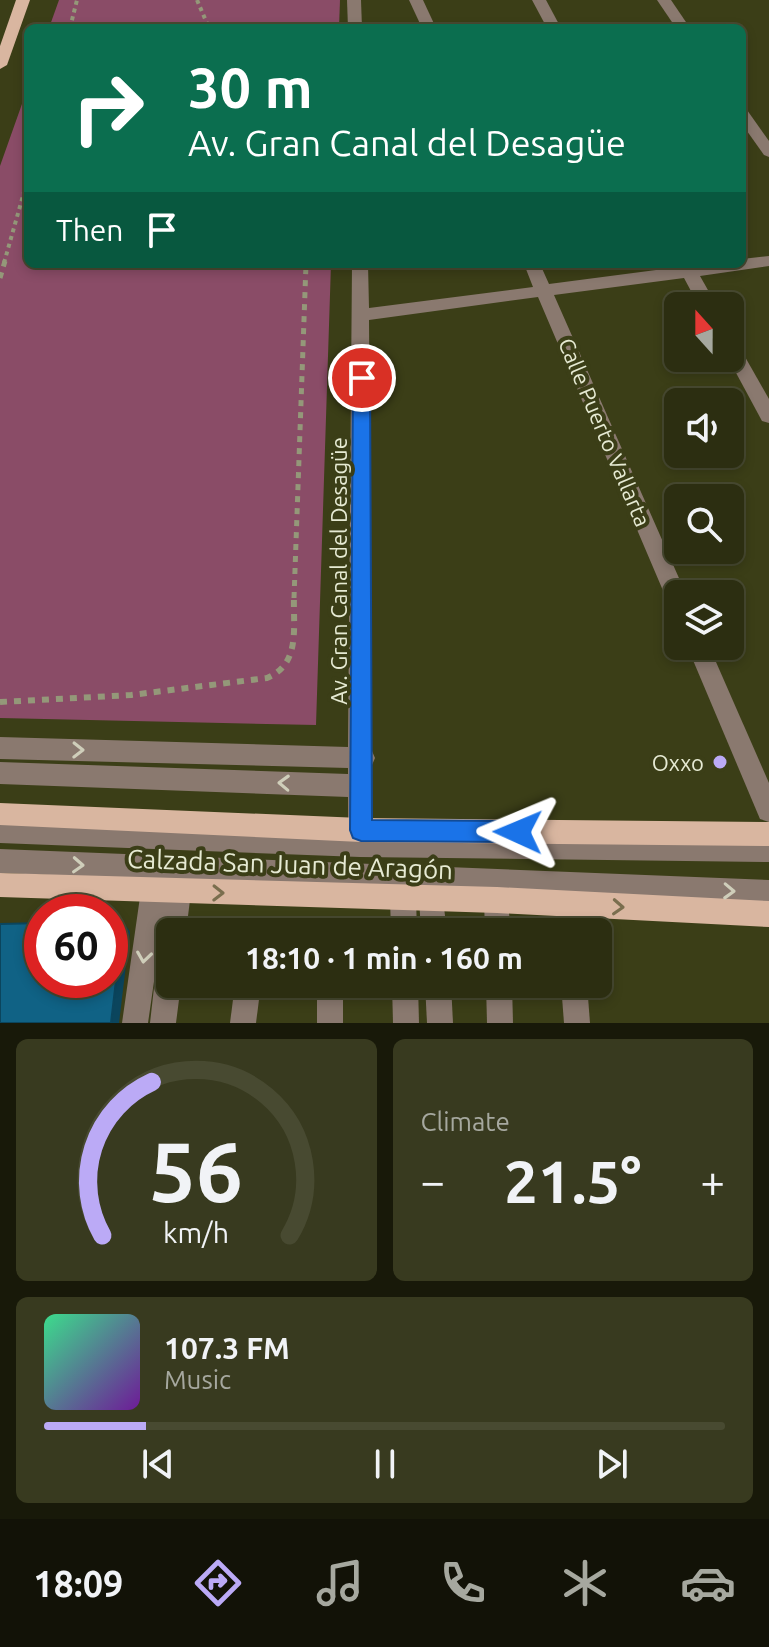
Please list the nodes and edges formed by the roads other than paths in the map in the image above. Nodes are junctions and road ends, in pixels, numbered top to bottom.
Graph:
1 (23, 0) edge
2 (354, 0) edge
3 (416, 0) edge
4 (539, 0) edge
5 (664, 0) edge
6 (355, 24) edge
7 (427, 24) edge
8 (552, 24) edge
9 (680, 24) edge
10 (0, 65) edge
11 (746, 119) edge
12 (769, 152) edge
13 (769, 261) edge
14 (746, 263) edge
15 (360, 268) edge
16 (534, 268) edge
17 (687, 268) edge
18 (544, 291) junction
19 (700, 292) edge
20 (362, 315) junction
21 (744, 370) edge
22 (769, 416) edge
23 (669, 580) edge
24 (704, 660) edge
25 (0, 748) edge
26 (363, 758) junction
27 (0, 773) edge
28 (362, 786) junction
29 (769, 811) edge
30 (0, 814) edge
31 (0, 831) edge
32 (769, 834) edge
33 (361, 837) junction
34 (769, 850) edge
35 (0, 861) edge
36 (0, 885) edge
37 (166, 891) junction
38 (769, 892) edge
39 (403, 898) junction
40 (432, 898) junction
41 (497, 900) junction
42 (569, 905) junction
43 (769, 914) edge
44 (171, 918) edge
45 (404, 918) edge
46 (433, 918) edge
47 (498, 918) edge
48 (570, 918) edge
49 (166, 998) edge
50 (246, 998) edge
51 (330, 998) edge
52 (405, 998) edge
53 (439, 998) edge
54 (499, 998) edge
55 (575, 998) edge
56 (135, 1023) edge
57 (163, 1023) edge
58 (243, 1023) edge
59 (330, 1023) edge
60 (406, 1023) edge
61 (440, 1023) edge
62 (500, 1023) edge
63 (577, 1023) edge

1 - 10 main road
2 - 6 street
3 - 7 street
4 - 8 street
5 - 9 street
11 - 12 street
13 - 14 street
15 - 20 street, Av. Gran Canal del Desagüe
16 - 18 street, Calle Puerto Vallarta
17 - 18 street
17 - 19 street
18 - 20 street
18 - 23 street, Calle Puerto Vallarta
20 - 26 street, Av. Gran Canal del Desagüe
21 - 22 street
24 - 29 street
25 -> 26 street
26 - 28 street, Av. Gran Canal del Desagüe
28 -> 27 street
28 - 33 street, Av. Gran Canal del Desagüe
30 - 33 main road, Calzada San Juan de Aragón
31 - 33 street
32 - 33 main road, Calzada San Juan de Aragón
33 - 34 street
35 -> 38 street
36 - 37 main road, Calzada San Juan de Aragón
37 -> 39 main road, Calzada San Juan de Aragón
37 - 44 street
37 -> 56 street
39 - 40 main road, Calzada San Juan de Aragón
39 - 45 street
40 - 41 main road, Calzada San Juan de Aragón
40 - 46 street
41 - 42 main road, Calzada San Juan de Aragón
41 - 47 street
42 -> 43 main road, Calzada San Juan de Aragón
42 - 48 street
49 - 57 street
50 - 58 street
51 - 59 street
52 - 60 street
53 - 61 street
54 - 62 street
55 - 63 street

